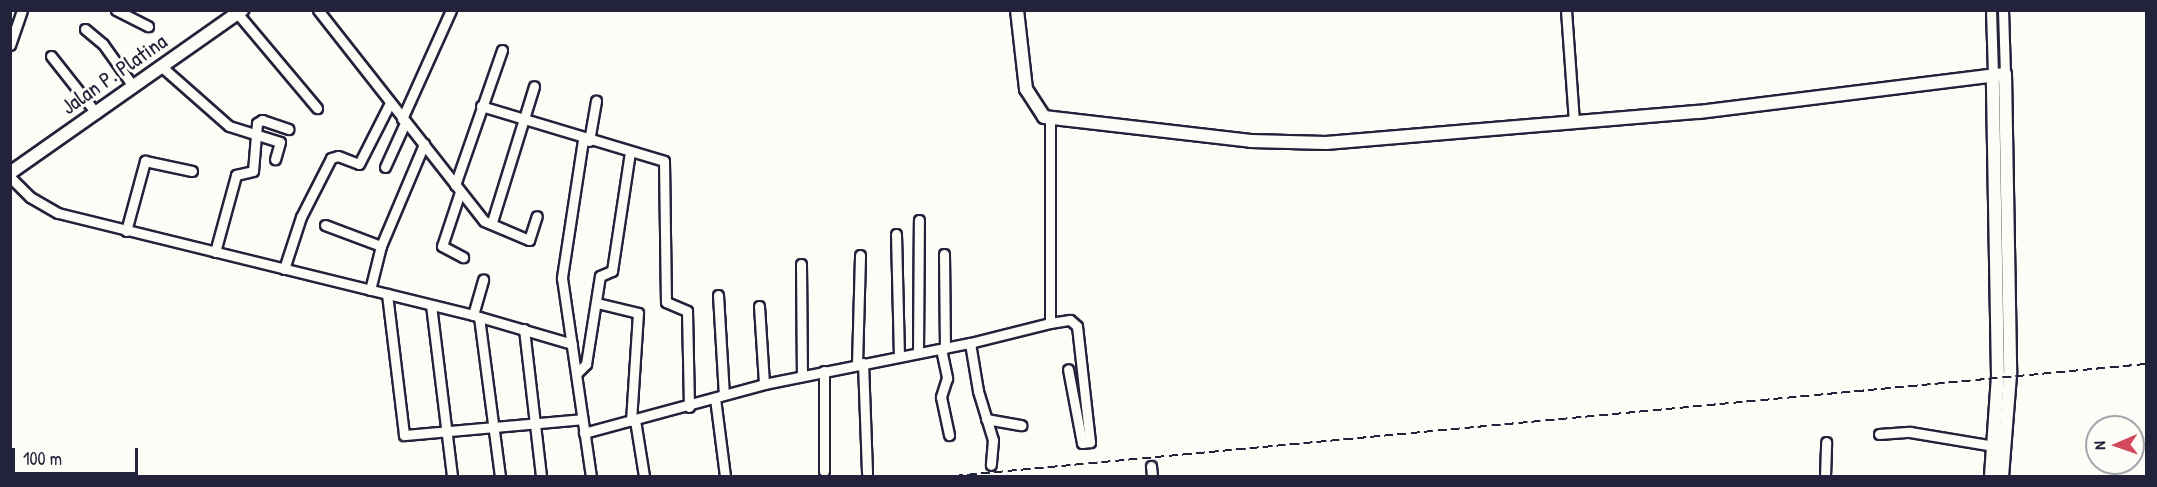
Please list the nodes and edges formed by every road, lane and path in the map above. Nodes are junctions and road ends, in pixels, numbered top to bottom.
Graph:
1 (22, 10) edge
2 (116, 10) edge
3 (318, 10) edge
4 (451, 10) edge
5 (1017, 10) edge
6 (1566, 10) edge
7 (1991, 10) edge
8 (2003, 10) edge
9 (240, 12) edge
10 (148, 26) dead end
11 (86, 28) dead end
12 (10, 45) edge
13 (502, 50) dead end
14 (51, 56) dead end
15 (162, 67) junction
16 (1999, 75) junction
17 (133, 86) junction
18 (534, 86) dead end
19 (596, 101) dead end
20 (390, 103) junction
21 (481, 106) junction
22 (317, 108) dead end
23 (96, 113) junction
24 (1050, 119) junction
25 (404, 121) junction
26 (524, 122) junction
27 (1574, 122) junction
28 (288, 129) dead end
29 (254, 135) junction
30 (586, 141) junction
31 (424, 144) junction
32 (630, 152) junction
33 (275, 159) dead end
34 (385, 167) dead end
35 (192, 171) dead end
36 (10, 175) edge
37 (457, 188) junction
38 (537, 216) dead end
39 (919, 220) dead end
40 (492, 222) junction
41 (325, 225) dead end
42 (126, 231) junction
43 (896, 234) dead end
44 (381, 246) junction
45 (215, 252) junction
46 (944, 254) dead end
47 (860, 255) dead end
48 (463, 257) dead end
49 (801, 264) dead end
50 (284, 269) junction
51 (483, 279) dead end
52 (370, 290) junction
53 (387, 294) junction
54 (718, 295) dead end
55 (597, 303) junction
56 (430, 305) junction
57 (759, 306) dead end
58 (476, 316) junction
59 (1050, 323) junction
60 (524, 329) junction
61 (970, 343) junction
62 (572, 344) junction
63 (943, 348) junction
64 (918, 353) junction
65 (899, 356) junction
66 (860, 364) junction
67 (1068, 369) dead end
68 (824, 371) junction
69 (577, 373) junction
70 (802, 376) junction
71 (764, 384) junction
72 (719, 397) junction
73 (689, 407) junction
74 (582, 418) junction
75 (986, 419) junction
76 (634, 420) junction
77 (534, 424) junction
78 (1021, 425) dead end
79 (492, 427) junction
80 (447, 430) junction
81 (584, 433) junction
82 (1879, 434) dead end
83 (949, 435) dead end
84 (1826, 442) dead end
85 (1994, 446) junction
86 (991, 465) dead end
87 (1151, 466) dead end
88 (824, 471) dead end
89 (867, 472) dead end
90 (452, 477) edge
91 (500, 477) edge
92 (541, 477) edge
93 (591, 477) edge
94 (644, 477) edge
95 (725, 477) edge
96 (1152, 477) edge
97 (1825, 477) edge
98 (1991, 477) edge
99 (2002, 477) edge

1 - 12 street
2 - 10 street
3 - 20 street
4 - 25 street
5 - 24 street
6 - 27 street
7 - 16 street
8 - 16 street
9 - 15 street, Jalan P. Platina
9 - 22 street
11 - 17 street
13 - 21 street
14 - 23 street
15 - 17 street, Jalan P. Platina
15 - 29 street
16 - 27 street
16 - 85 street
16 - 99 street
17 - 23 street, Jalan P. Platina
18 - 26 street
19 - 30 street
20 - 25 street
20 - 50 street
21 - 26 street
21 - 37 street
23 - 36 street, Jalan P. Platina
24 - 27 street
24 - 59 street
25 - 31 street
25 - 34 street
26 - 30 street
26 - 40 street
28 - 29 street
29 - 33 street
29 - 45 street
30 - 32 street
30 - 62 street
31 - 37 street
31 - 44 street
32 - 55 street
32 - 73 street
35 - 42 street
36 - 42 street
37 - 40 street
37 - 48 street
38 - 40 street
39 - 64 street
41 - 44 street
42 - 45 street
43 - 65 street
44 - 52 street
45 - 50 street
46 - 63 street
47 - 66 street
49 - 70 street
50 - 52 street
51 - 58 street
52 - 53 street
53 - 56 street
53 - 80 street
54 - 72 street
55 - 69 street
55 - 76 street
56 - 58 street
56 - 80 street
57 - 71 street
58 - 60 street
58 - 79 street
59 - 61 street
59 - 67 street
60 - 62 street
60 - 77 street
61 - 63 street
61 - 75 street
62 - 69 street
63 - 64 street
63 - 83 street
64 - 65 street
65 - 66 street
66 - 68 street
66 - 89 street
68 - 70 street
68 - 88 street
69 - 74 street
70 - 71 street
71 - 72 street
72 - 73 street
72 - 95 street
73 - 76 street
74 - 77 street
74 - 81 street
75 - 78 street
75 - 86 street
76 - 81 street
76 - 94 street
77 - 79 street
77 - 92 street
79 - 80 street
79 - 91 street
80 - 90 street
81 - 93 street
82 - 85 street
84 - 97 street
85 - 98 street
87 - 96 street

